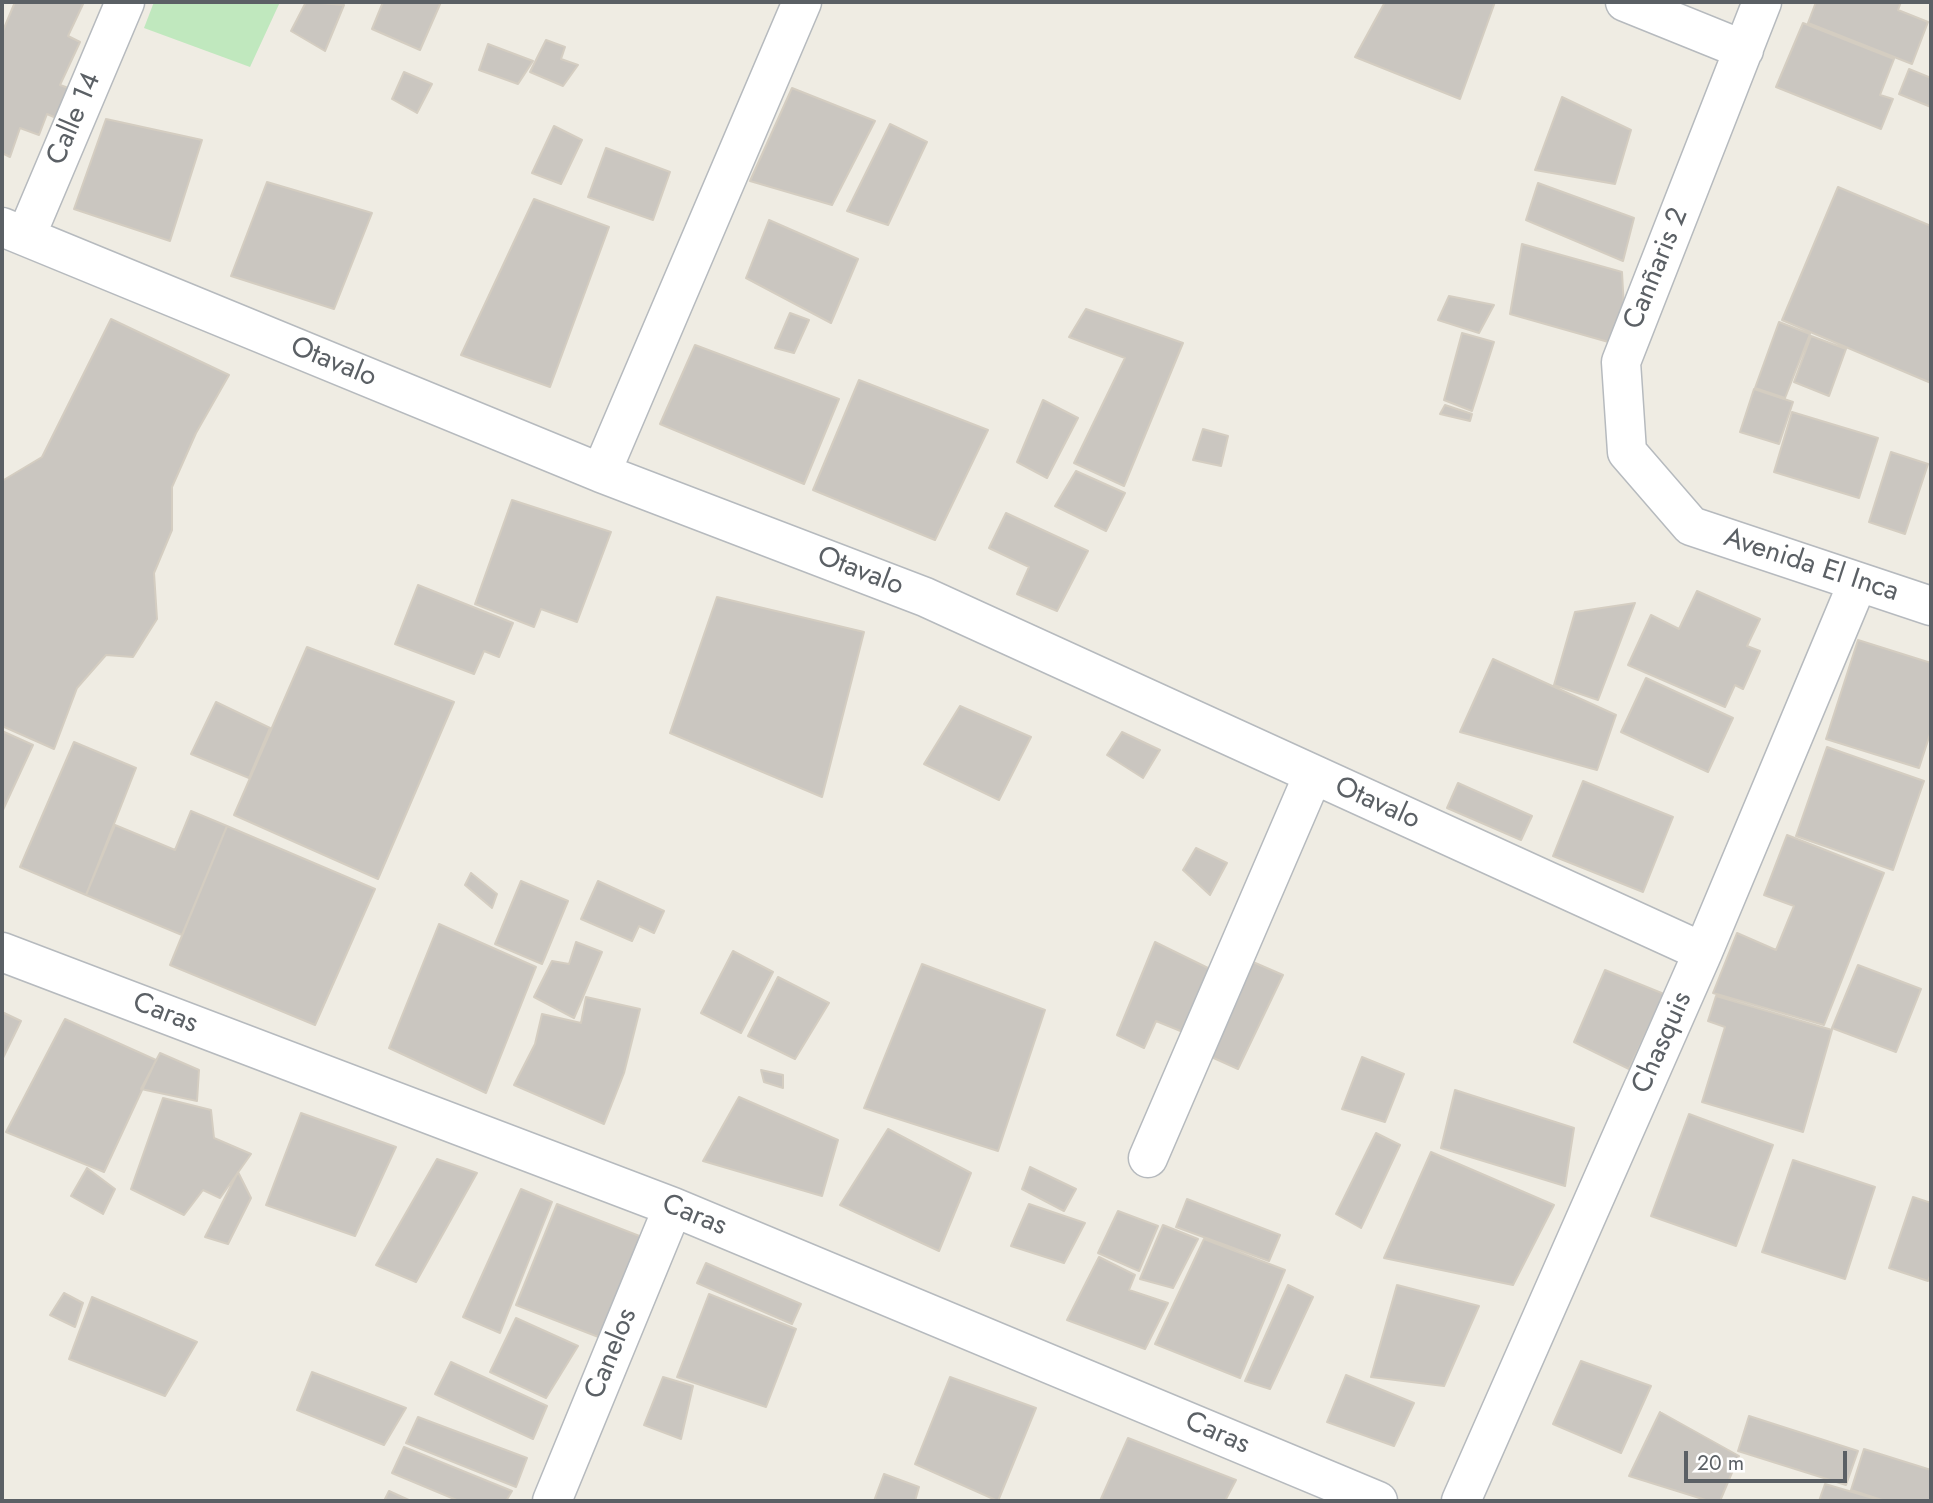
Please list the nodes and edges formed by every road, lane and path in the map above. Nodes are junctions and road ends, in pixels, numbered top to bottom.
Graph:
1 (125, 2) edge
2 (802, 2) edge
3 (1625, 2) edge
4 (1762, 2) edge
5 (1744, 50) junction
6 (14, 231) edge
7 (601, 473) junction
8 (1691, 526) joint
9 (1858, 582) junction
10 (1931, 606) edge
11 (1313, 775) junction
12 (2, 952) edge
13 (1703, 952) junction
14 (1148, 1158) dead end
15 (673, 1207) junction
16 (552, 1501) edge
17 (1378, 1501) edge
18 (1461, 1501) edge

1 - 6 street, Calle 14
2 - 7 street
3 - 5 street
4 - 5 street, Canñaris 2
5 - 8 street, Canñaris 2
6 - 7 street, Otavalo
7 - 11 street, Otavalo
8 - 9 street, Avenida El Inca
9 - 10 street, Avenida El Inca
9 - 13 street, Chasquis
11 - 13 street, Otavalo
11 - 14 street
12 - 15 street, Caras
13 - 18 street, Chasquis
15 - 16 street, Canelos
15 - 17 street, Caras

